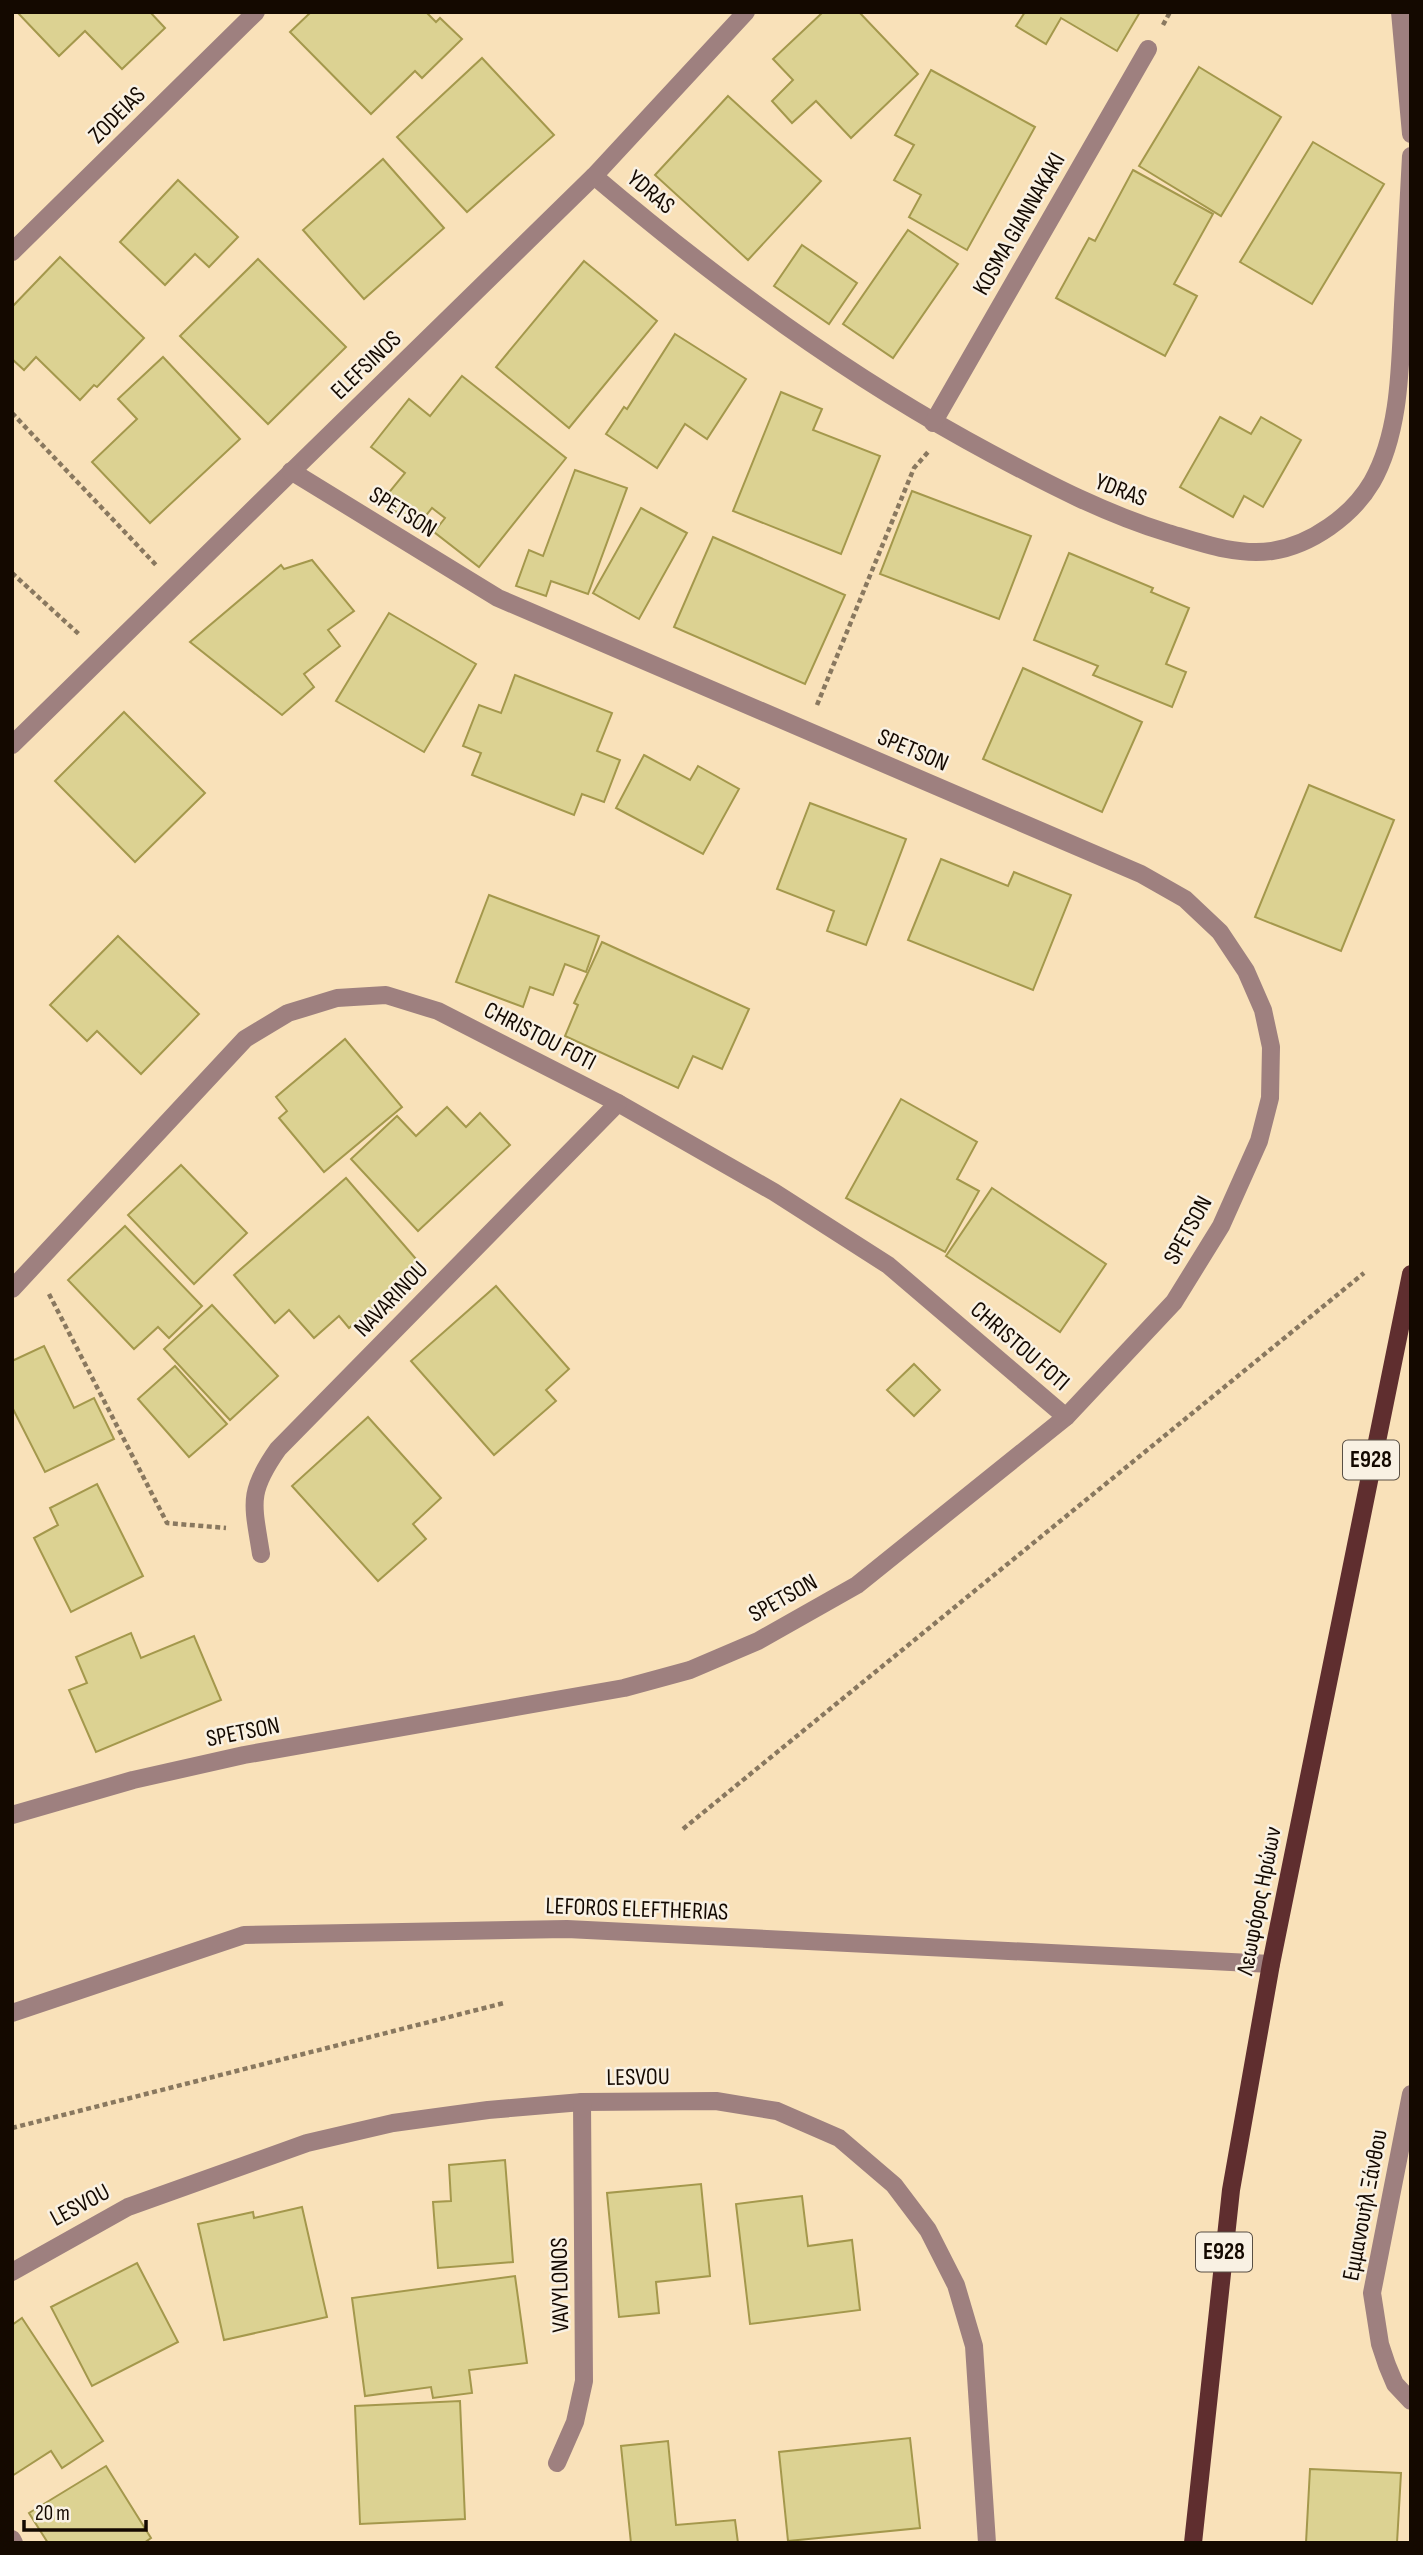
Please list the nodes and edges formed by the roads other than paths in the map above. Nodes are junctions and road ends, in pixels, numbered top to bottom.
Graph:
1 (256, 12) edge
2 (746, 12) edge
3 (1400, 12) edge
4 (1148, 49) dead end
5 (1411, 134) edge
6 (1411, 156) edge
7 (594, 176) junction
8 (12, 252) edge
9 (940, 427) junction
10 (291, 471) junction
11 (12, 745) edge
12 (618, 1103) junction
13 (1411, 1274) edge
14 (12, 1289) edge
15 (1066, 1418) junction
16 (261, 1554) dead end
17 (12, 1815) edge
18 (1271, 1964) junction
19 (12, 2013) edge
20 (1411, 2094) edge
21 (582, 2102) junction
22 (12, 2272) edge
23 (1411, 2401) edge
24 (557, 2463) dead end
25 (987, 2543) edge
26 (1192, 2543) edge

1 - 8 street, ZODEIAS
2 - 7 street, ELEFSINOS
3 - 5 street
4 - 9 street, KOSMA GIANNAKAKI
6 - 9 street, YDRAS
7 - 9 street, YDRAS
7 - 10 street, ELEFSINOS
10 - 11 street, ELEFSINOS
10 - 15 street, SPETSON
12 - 14 street, CHRISTOU FOTI
12 - 15 street, CHRISTOU FOTI
12 - 16 street, NAVARINOU
13 - 18 main road, Λεωφόρος Ηρώων / E928
15 - 17 street, SPETSON
18 - 19 street, LEFOROS ELEFTHERIAS
18 - 26 main road, Λεωφόρος Ηρώων / E928
20 - 23 street, Εμμανουήλ Ξάνθου
21 - 22 street, LESVOU
21 - 24 street, VAVYLONOS
21 - 25 street, LESVOU

